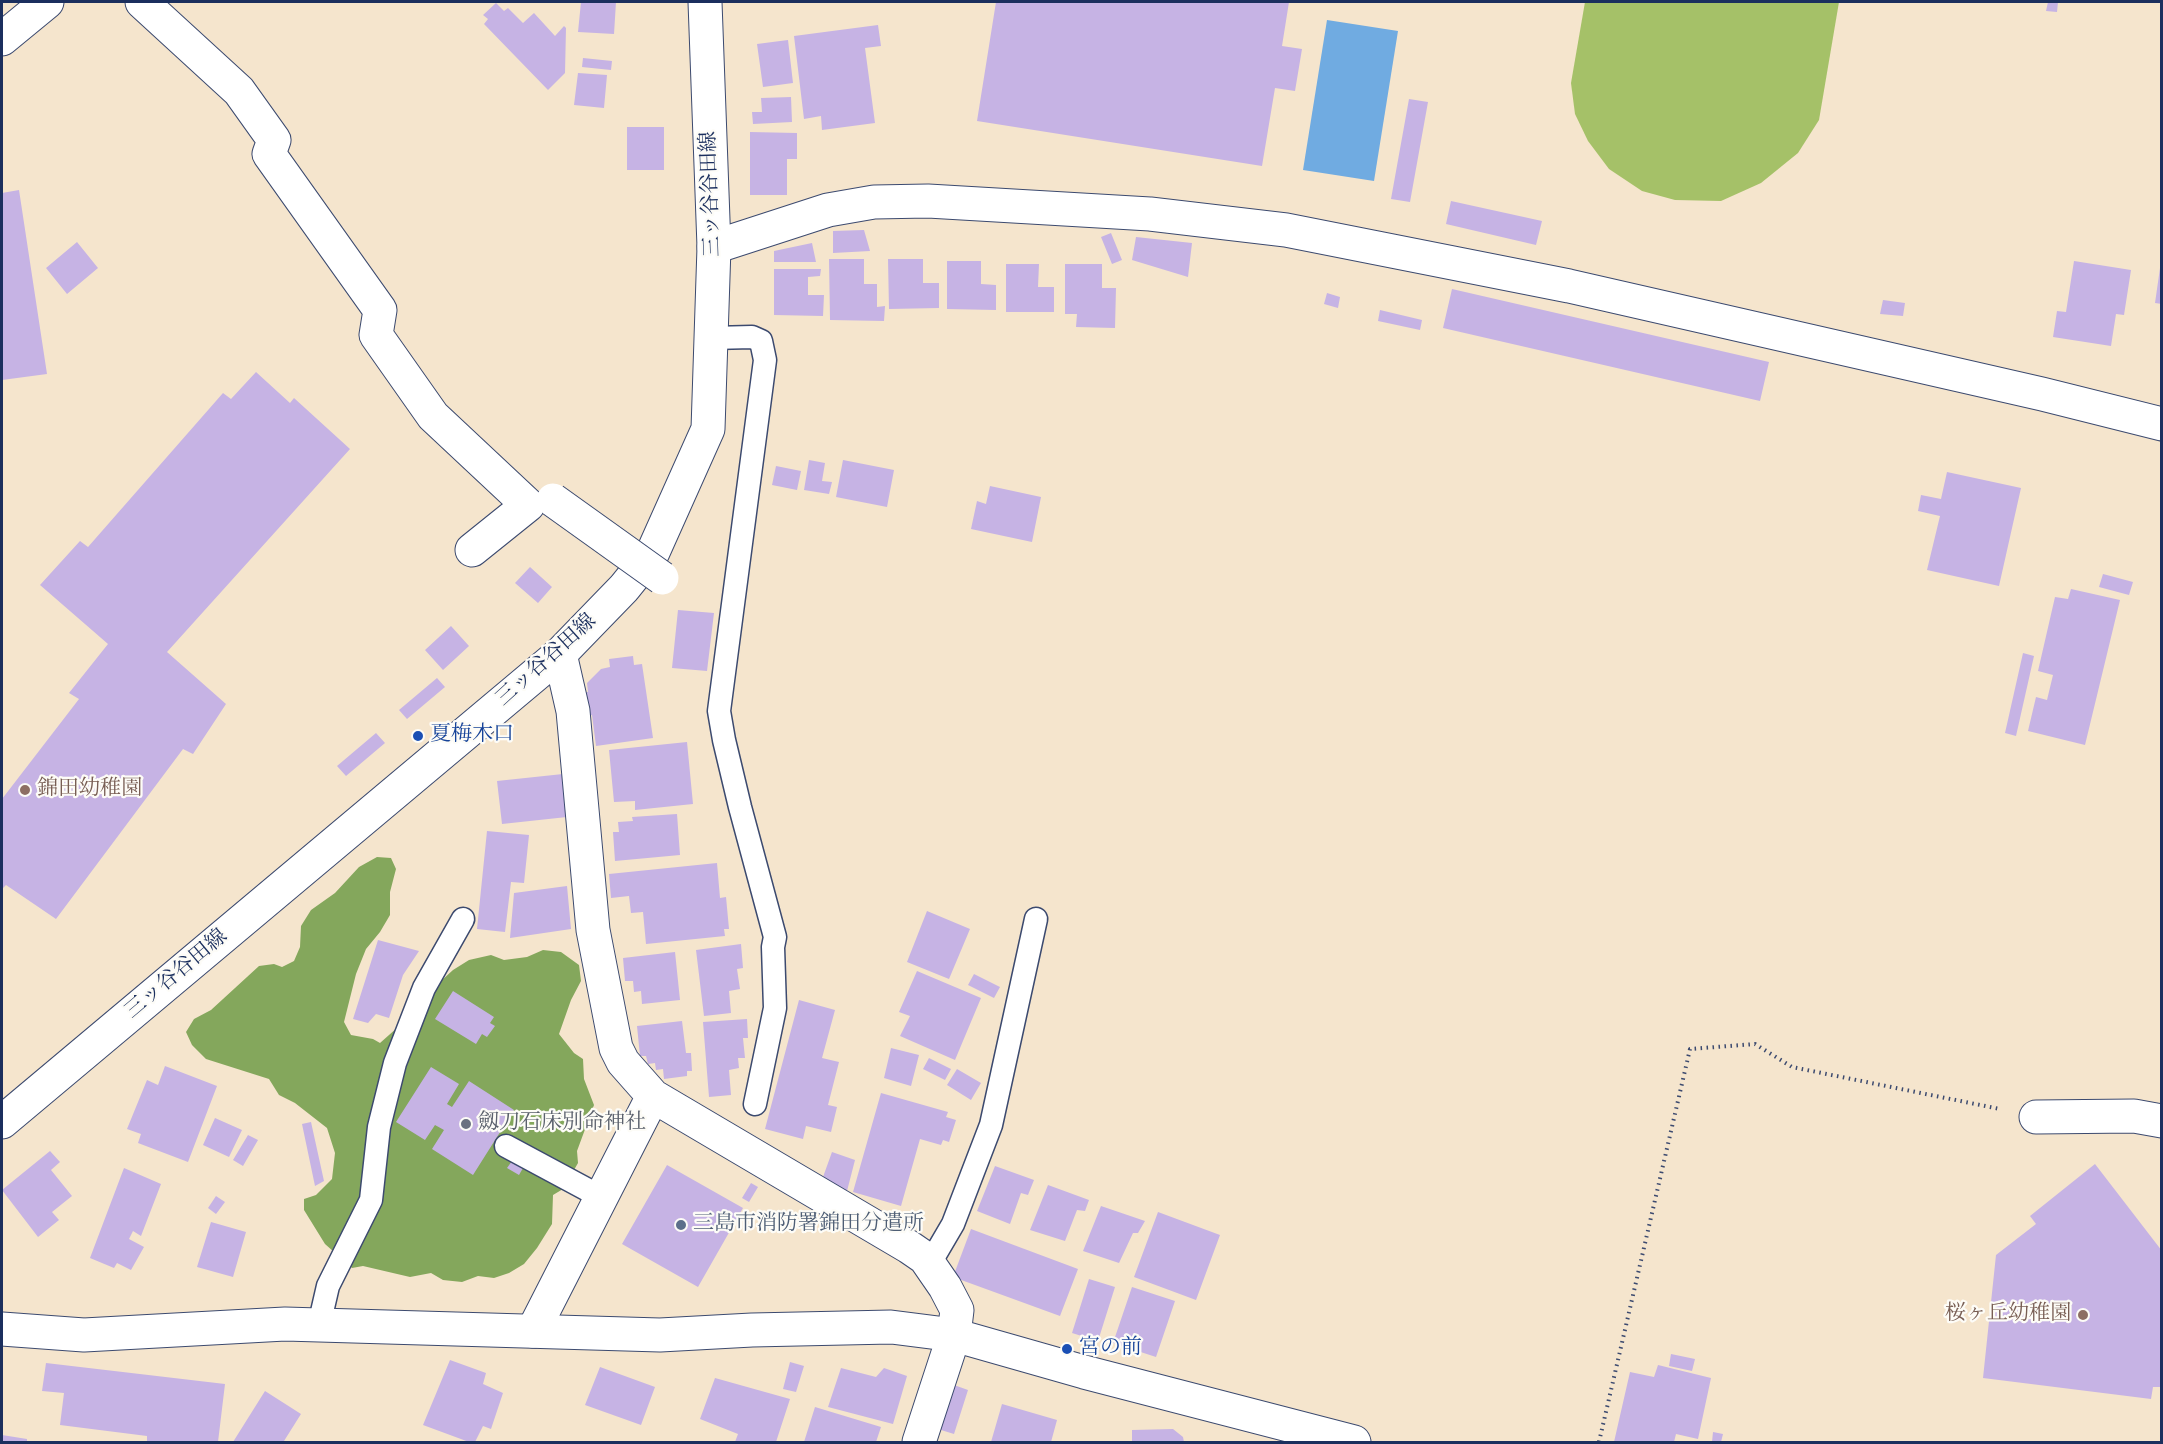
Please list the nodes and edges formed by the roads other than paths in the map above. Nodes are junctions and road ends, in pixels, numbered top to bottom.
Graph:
1 (47, 2) edge
2 (142, 2) edge
3 (705, 2) edge
4 (2, 39) edge
5 (714, 247) junction
6 (712, 338) junction
7 (2162, 424) edge
8 (553, 500) dead end
9 (472, 550) dead end
10 (662, 578) dead end
11 (560, 654) junction
12 (463, 919) dead end
13 (1036, 919) dead end
14 (653, 1096) junction
15 (755, 1104) dead end
16 (2036, 1116) road end
17 (2162, 1121) edge
18 (2, 1122) edge
19 (506, 1146) dead end
20 (601, 1197) junction
21 (929, 1265) junction
22 (319, 1325) junction
23 (2, 1329) edge
24 (533, 1331) junction
25 (954, 1335) junction
26 (1354, 1442) edge
27 (919, 1443) edge

1 - 4 street
2 - 9 street
3 - 5 street, 三ッ谷谷田線
5 - 6 street, 三ッ谷谷田線
5 - 7 street
6 - 11 street, 三ッ谷谷田線
6 - 15 lane
8 - 10 street, bridge
11 - 14 street
11 - 18 street, 三ッ谷谷田線
12 - 22 lane
13 - 21 lane
14 - 20 street
14 - 21 street
16 - 17 street
19 - 20 lane
20 - 24 street
21 - 25 street
22 - 23 street
22 - 24 street
24 - 25 street
25 - 26 street
25 - 27 street

